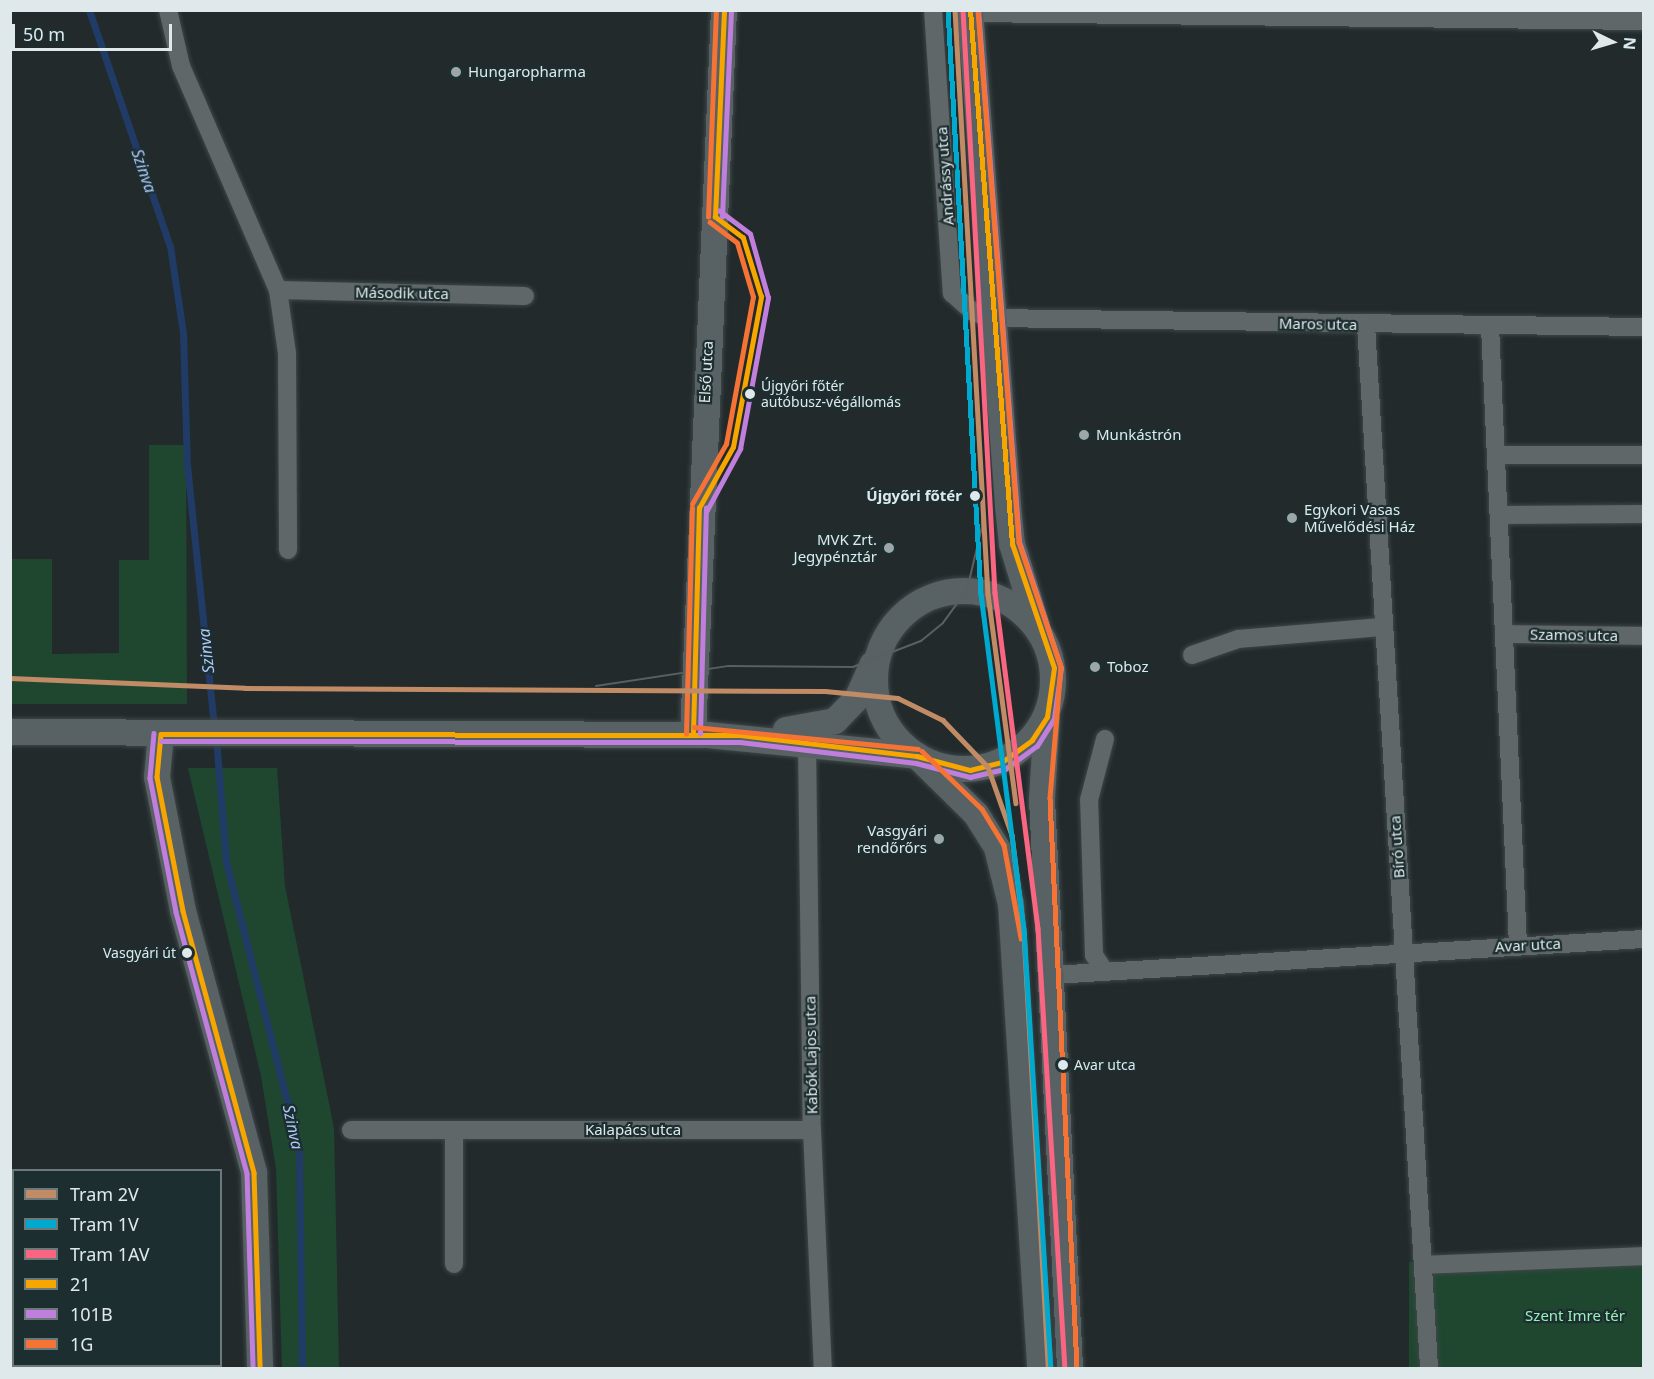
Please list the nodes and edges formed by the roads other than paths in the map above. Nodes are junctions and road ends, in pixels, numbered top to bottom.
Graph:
1 (168, 10) edge
2 (724, 10) edge
3 (933, 10) edge
4 (970, 12) edge
5 (1644, 21) edge
6 (278, 291) junction
7 (525, 296) dead end
8 (992, 318) junction
9 (1366, 325) junction
10 (1490, 326) junction
11 (1644, 327) edge
12 (1496, 455) junction
13 (1644, 455) edge
14 (1644, 514) edge
15 (1499, 515) junction
16 (288, 550) dead end
17 (1037, 626) junction
18 (1381, 627) junction
19 (1504, 633) junction
20 (1644, 636) edge
21 (881, 647) junction
22 (1192, 655) dead end
23 (1047, 717) junction
24 (10, 732) edge
25 (161, 734) junction
26 (693, 734) junction
27 (740, 735) junction
28 (1105, 740) dead end
29 (807, 742) junction
30 (917, 756) junction
31 (1644, 939) edge
32 (1518, 946) junction
33 (1404, 952) junction
34 (1104, 970) junction
35 (1058, 972) junction
36 (351, 1130) dead end
37 (454, 1130) junction
38 (812, 1130) junction
39 (1644, 1256) edge
40 (454, 1264) dead end
41 (1423, 1265) junction
42 (260, 1368) edge
43 (822, 1368) edge
44 (1040, 1368) edge
45 (1070, 1368) edge
46 (1430, 1368) edge

1 - 6 street
2 - 26 street, Első utca
3 - 8 street, Andrássy utca
4 - 5 street
4 - 8 street
6 - 7 street, Második utca
6 - 16 street
8 - 9 street, Maros utca
8 - 17 street
9 - 10 street, Maros utca
9 - 18 street, Bíró utca
10 - 11 street, Maros utca
10 - 12 street
12 - 13 street
12 - 15 street
14 - 15 street
15 - 19 street
17 - 21 street
17 - 23 street
18 - 22 street
18 - 33 street, Bíró utca
19 - 20 street, Szamos utca
19 - 32 street
21 - 27 street
21 - 30 street
23 - 30 street
23 - 35 street
24 - 25 street
25 - 26 street
25 - 42 street
26 - 27 street
27 - 29 street
28 - 34 street
29 - 30 street
29 - 38 street, Kabók Lajos utca
30 - 44 street
31 - 32 street, Avar utca
32 - 33 street, Avar utca
33 - 34 street, Avar utca
33 - 41 street, Bíró utca
34 - 35 street, Avar utca
35 - 45 street
36 - 37 street, Kalapács utca
37 - 38 street, Kalapács utca
37 - 40 street
38 - 43 street, Kabók Lajos utca
39 - 41 street
41 - 46 street, Bíró utca

